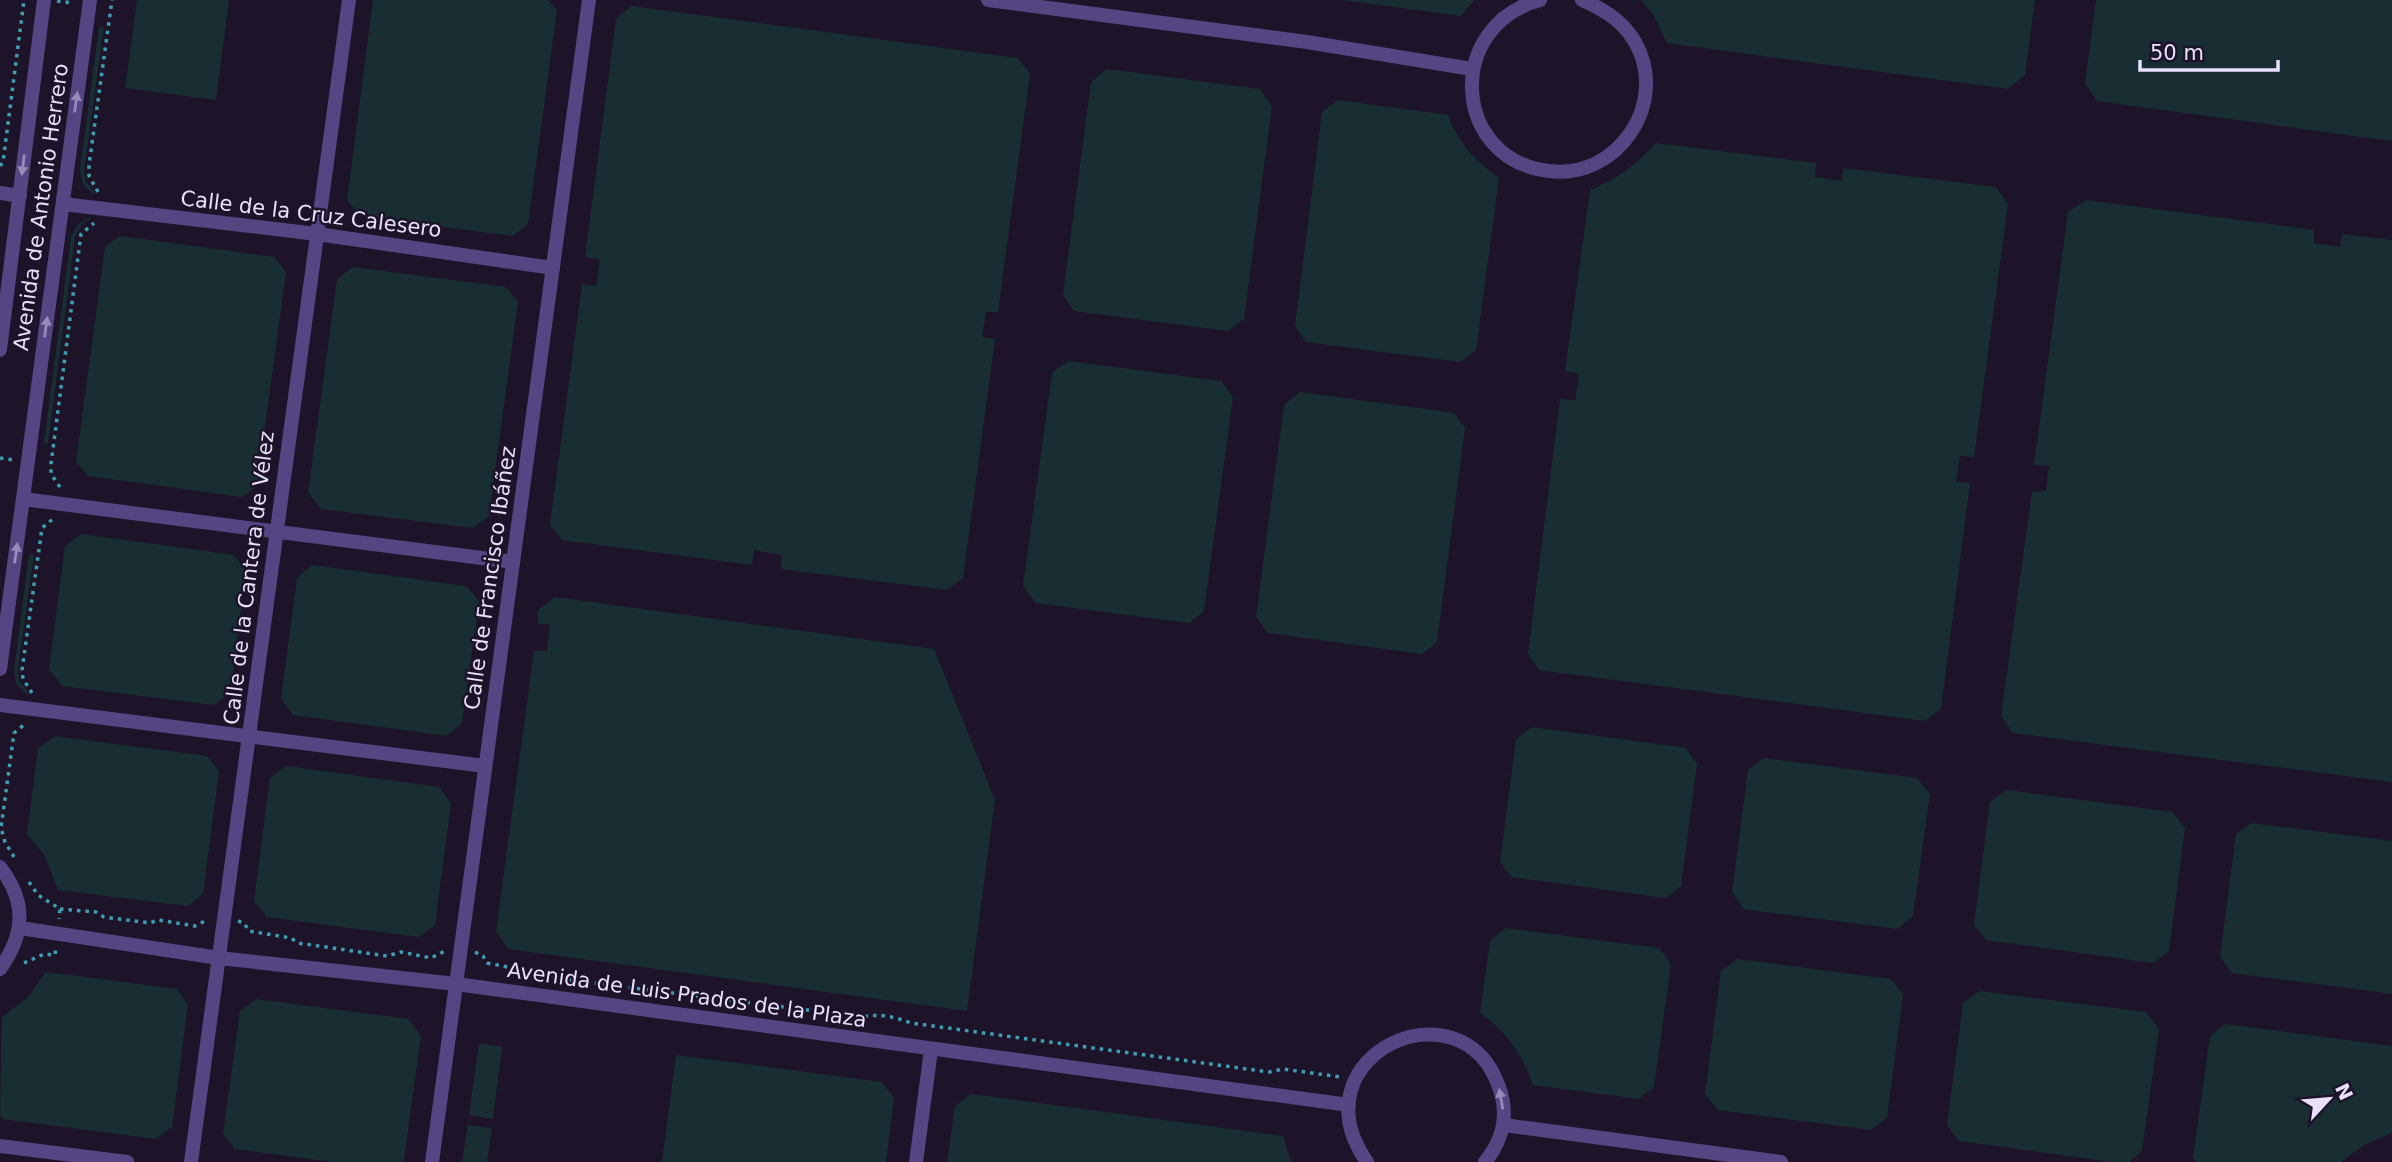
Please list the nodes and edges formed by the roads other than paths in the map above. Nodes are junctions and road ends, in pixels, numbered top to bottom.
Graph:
1 (44, 0) edge
2 (90, 0) edge
3 (349, 0) edge
4 (589, 0) edge
5 (988, 0) edge
6 (1539, 0) edge
7 (1582, 0) edge
8 (1472, 69) junction
9 (0, 193) edge
10 (20, 196) junction
11 (63, 204) junction
12 (317, 234) junction
13 (553, 268) junction
14 (0, 350) edge
15 (23, 499) junction
16 (276, 531) junction
17 (513, 562) junction
18 (0, 669) edge
19 (0, 705) edge
20 (250, 736) junction
21 (485, 765) junction
22 (0, 867) edge
23 (20, 928) junction
24 (219, 958) junction
25 (0, 969) edge
26 (456, 984) junction
27 (931, 1050) junction
28 (1349, 1105) junction
29 (1504, 1125) junction
30 (0, 1146) edge
31 (127, 1162) edge
32 (191, 1162) edge
33 (432, 1162) edge
34 (916, 1162) edge
35 (1367, 1162) edge
36 (1485, 1162) edge
37 (1781, 1162) edge

1 -> 10 street, Avenida de Antonio Herrero
11 -> 2 street, Avenida de Antonio Herrero
3 - 12 street, Calle de la Cantera de Vélez
4 - 13 street, Calle de Francisco Ibáñez
5 - 8 street
6 - 8 street
7 - 8 street
9 - 10 street
10 - 14 street, Avenida de Antonio Herrero
11 - 12 street, Calle de la Cruz Calesero
15 -> 11 street, Avenida de Antonio Herrero
12 - 13 street, Calle de la Cruz Calesero
12 - 16 street, Calle de la Cantera de Vélez
13 - 17 street, Calle de Francisco Ibáñez
15 - 16 street
18 -> 15 street, Avenida de Antonio Herrero
16 - 17 street
16 - 20 street, Calle de la Cantera de Vélez
17 - 21 street, Calle de Francisco Ibáñez
19 - 20 street
20 - 21 street
20 - 24 street, Calle de la Cantera de Vélez
21 - 26 street, Calle de Francisco Ibáñez
22 - 23 street
23 - 24 street, Avenida de Luis Prados de la Plaza
23 - 25 street
24 - 26 street, Avenida de Luis Prados de la Plaza
24 - 32 street, Calle de la Cantera de Vélez
26 - 27 street, Avenida de Luis Prados de la Plaza
26 - 33 street, Calle de Francisco Ibáñez
27 - 28 street, Avenida de Luis Prados de la Plaza
27 - 34 street
29 -> 28 street
28 - 35 street
29 - 36 street
29 - 37 street
30 - 31 street

